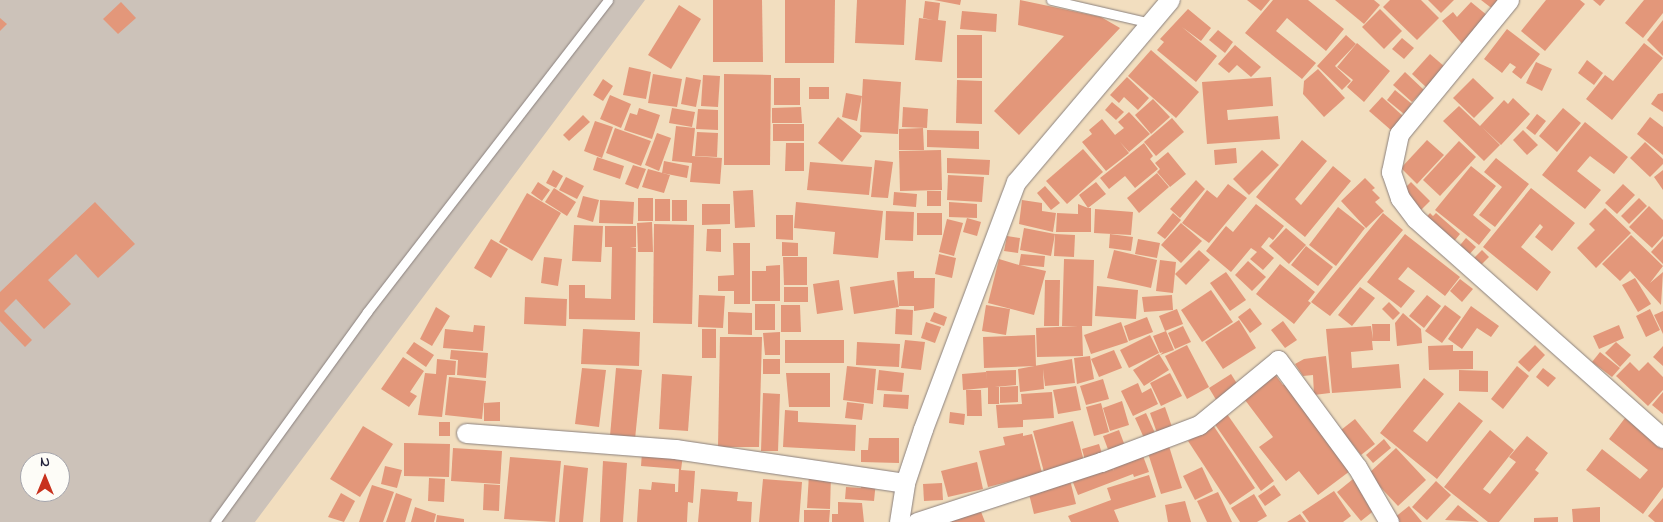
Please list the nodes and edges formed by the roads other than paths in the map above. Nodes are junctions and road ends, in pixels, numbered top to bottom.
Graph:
1 (608, 0) edge
2 (1051, 0) edge
3 (1170, 0) edge
4 (1509, 0) edge
5 (1151, 23) junction
6 (466, 433) dead end
7 (1663, 438) edge
8 (905, 483) junction
9 (215, 522) edge
10 (899, 522) edge
11 (917, 522) edge
12 (1389, 522) edge

1 - 9 lane
2 - 5 lane
3 - 5 street
4 - 7 street
5 - 8 street
6 - 8 street
8 - 10 street
11 - 12 street

